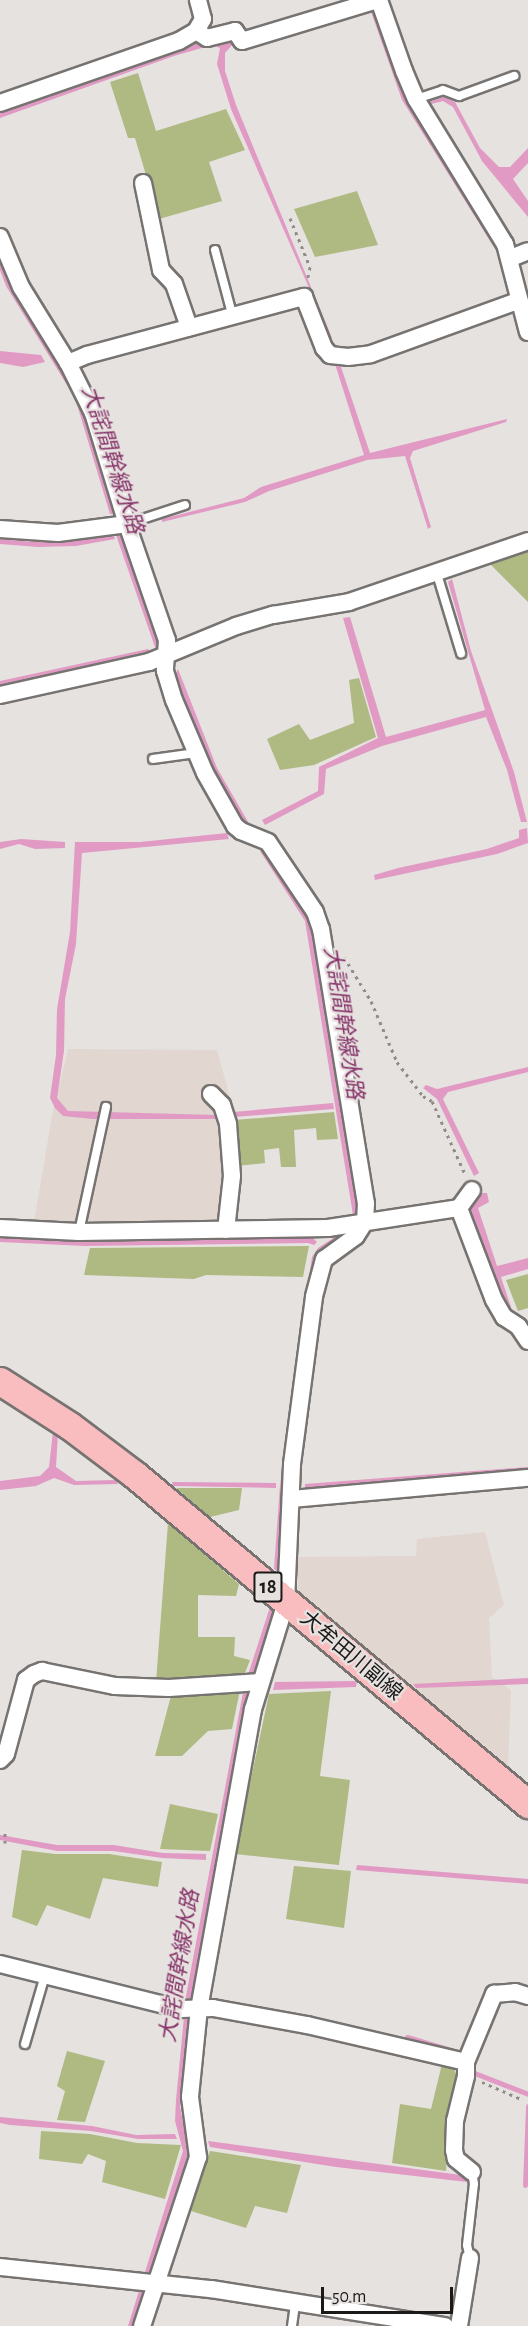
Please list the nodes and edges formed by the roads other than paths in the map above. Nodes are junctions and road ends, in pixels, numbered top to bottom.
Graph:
1 (198, 0) edge
2 (378, 0) edge
3 (196, 31) junction
4 (514, 76) dead end
5 (416, 99) junction
6 (0, 103) edge
7 (143, 183) dead end
8 (0, 237) edge
9 (215, 250) dead end
10 (528, 251) edge
11 (511, 258) junction
12 (520, 300) junction
13 (232, 314) junction
14 (189, 327) junction
15 (528, 332) edge
16 (68, 363) junction
17 (185, 506) dead end
18 (127, 524) junction
19 (0, 529) edge
20 (528, 540) edge
21 (436, 574) junction
22 (461, 653) dead end
23 (166, 655) junction
24 (0, 695) edge
25 (196, 753) junction
26 (153, 759) dead end
27 (211, 1094) dead end
28 (106, 1107) dead end
29 (472, 1190) road end
30 (459, 1208) junction
31 (364, 1222) junction
32 (0, 1228) edge
33 (226, 1230) junction
34 (79, 1232) junction
35 (528, 1341) edge
36 (0, 1381) edge
37 (528, 1478) edge
38 (291, 1499) junction
39 (286, 1602) junction
40 (261, 1682) junction
41 (0, 1760) edge
42 (528, 1804) edge
43 (0, 1964) edge
44 (45, 1975) junction
45 (528, 1996) edge
46 (199, 2008) junction
47 (25, 2044) dead end
48 (466, 2069) junction
49 (472, 2172) joint
50 (470, 2258) joint
51 (0, 2266) edge
52 (147, 2282) junction
53 (295, 2304) junction
54 (142, 2326) edge
55 (292, 2326) edge
56 (445, 2326) edge
57 (459, 2326) edge

1 - 3 street
2 - 3 street
2 - 5 street
3 - 6 street
4 - 5 lane
5 - 11 street
7 - 14 street
8 - 16 street
9 - 13 lane
10 - 11 street
11 - 12 street
12 - 13 street
12 - 15 street
13 - 14 street
14 - 16 street
16 - 18 street
17 - 18 lane
18 - 19 street
18 - 23 street
20 - 21 street
21 - 22 lane
21 - 23 street
23 - 24 street
23 - 25 street
25 - 26 lane
25 - 31 street
27 - 33 street
28 - 34 lane
29 - 30 street
30 - 31 street
30 - 35 street
31 - 33 street
31 - 38 street
32 - 34 street
33 - 34 street
36 - 39 main road, 大牟田川副線 / 18
37 - 38 street
38 - 39 street
39 - 40 street
39 - 42 main road, 大牟田川副線 / 18
40 - 41 street
40 - 46 street
43 - 44 street
44 - 46 street
44 - 47 lane
45 - 48 street
46 - 48 street
46 - 52 street
48 - 49 street
49 - 50 lane
50 - 57 street
51 - 52 street
52 - 53 street
52 - 54 street
53 - 55 lane
53 - 56 street

